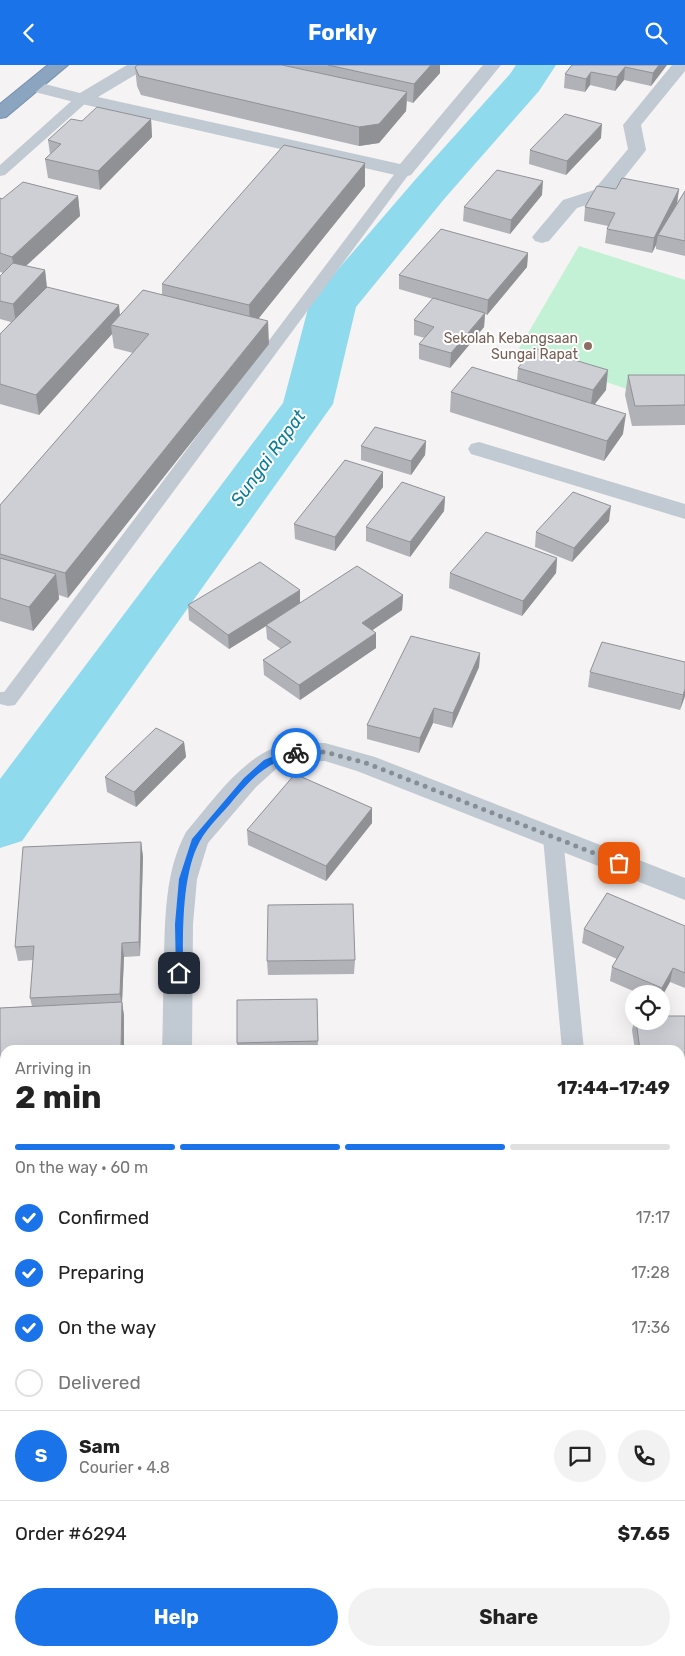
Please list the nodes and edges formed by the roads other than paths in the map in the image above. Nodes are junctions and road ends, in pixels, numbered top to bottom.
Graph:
1 (139, 65) edge
2 (492, 65) edge
3 (681, 65) edge
4 (46, 76) edge
5 (0, 96) edge
6 (82, 99) junction
7 (0, 113) edge
8 (0, 171) edge
9 (404, 171) junction
10 (542, 237) dead end
11 (479, 449) dead end
12 (685, 512) edge
13 (0, 699) edge
14 (553, 837) junction
15 (685, 889) edge
16 (177, 1045) edge
17 (573, 1045) edge

1 - 6 street
2 - 9 street
3 - 10 street
4 - 5 highway
4 - 6 street
4 - 7 highway
6 - 8 lane
6 - 9 street
9 - 13 lane
11 - 12 street
14 - 15 street
14 - 16 street
14 - 17 lane

